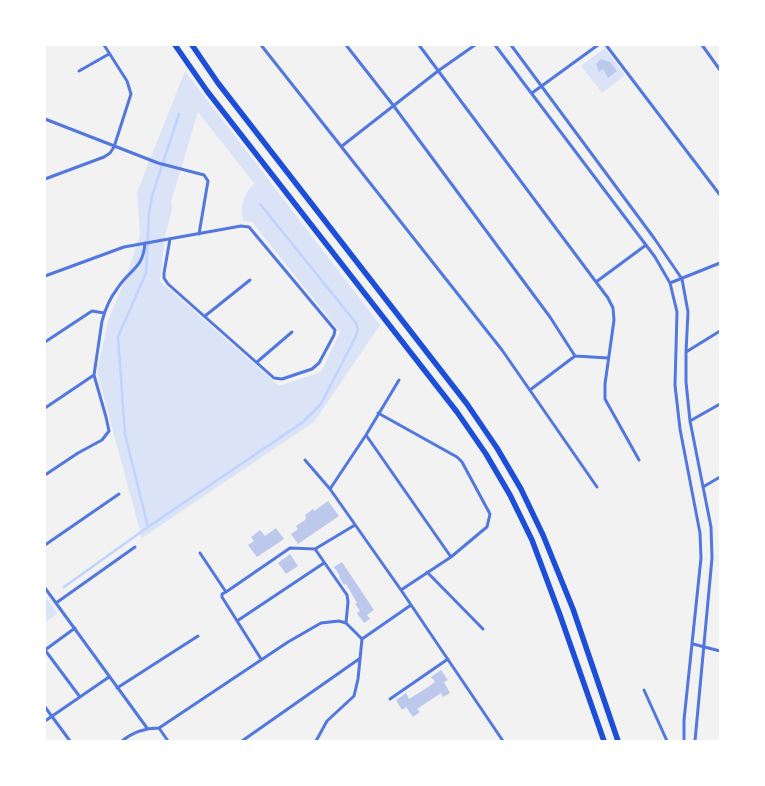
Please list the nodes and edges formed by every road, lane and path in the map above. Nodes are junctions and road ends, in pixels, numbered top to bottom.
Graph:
1 (104, 45) edge
2 (175, 45) edge
3 (192, 45) edge
4 (260, 45) edge
5 (346, 45) edge
6 (419, 45) edge
7 (475, 45) edge
8 (495, 45) edge
9 (511, 45) edge
10 (598, 45) edge
11 (606, 45) edge
12 (702, 45) edge
13 (109, 54) junction
14 (720, 70) edge
15 (78, 71) dead end
16 (438, 71) junction
17 (541, 86) junction
18 (532, 93) junction
19 (393, 105) junction
20 (45, 119) edge
21 (342, 146) junction
22 (114, 147) junction
23 (45, 179) edge
24 (720, 195) edge
25 (199, 234) junction
26 (170, 239) junction
27 (145, 243) junction
28 (646, 245) junction
29 (720, 263) edge
30 (45, 276) edge
31 (682, 279) junction
32 (250, 280) dead end
33 (596, 282) junction
34 (670, 283) junction
35 (104, 312) junction
36 (205, 316) junction
37 (720, 331) edge
38 (292, 332) dead end
39 (45, 342) edge
40 (686, 352) junction
41 (575, 356) junction
42 (608, 358) junction
43 (257, 362) junction
44 (94, 375) junction
45 (399, 380) dead end
46 (530, 390) junction
47 (720, 404) edge
48 (45, 408) edge
49 (378, 413) junction
50 (690, 421) junction
51 (366, 435) junction
52 (304, 460) dead end
53 (639, 460) dead end
54 (45, 475) edge
55 (720, 477) edge
56 (597, 487) dead end
57 (703, 487) junction
58 (330, 489) junction
59 (119, 494) dead end
60 (355, 526) junction
61 (45, 544) edge
62 (135, 547) dead end
63 (315, 549) junction
64 (200, 553) dead end
65 (451, 557) junction
66 (324, 563) junction
67 (428, 572) junction
68 (45, 588) edge
69 (401, 590) junction
70 (226, 592) junction
71 (56, 603) junction
72 (411, 605) junction
73 (237, 621) junction
74 (346, 623) junction
75 (75, 628) junction
76 (483, 629) dead end
77 (198, 636) dead end
78 (362, 639) junction
79 (693, 644) junction
80 (704, 647) junction
81 (45, 650) edge
82 (720, 651) edge
83 (261, 659) junction
84 (359, 659) junction
85 (448, 659) junction
86 (109, 677) junction
87 (117, 688) junction
88 (644, 690) dead end
89 (80, 697) junction
90 (390, 699) dead end
91 (45, 707) edge
92 (51, 716) junction
93 (45, 721) edge
94 (147, 728) junction
95 (159, 728) junction
96 (70, 741) edge
97 (122, 741) edge
98 (168, 741) edge
99 (242, 741) edge
100 (316, 741) edge
101 (503, 741) edge
102 (604, 741) edge
103 (618, 741) edge
104 (667, 741) edge
105 (684, 741) edge
106 (695, 741) edge

1 - 13 street
2 - 102 highway
3 - 103 highway
4 - 21 street
5 - 19 street
6 - 16 street
7 - 16 street
8 - 18 street
9 - 17 street
10 - 17 street
11 - 24 street
12 - 14 street
13 - 15 street
13 - 22 street
16 - 19 street
16 - 33 street
17 - 18 street
17 - 31 street
18 - 28 street
19 - 21 street
19 - 41 street
20 - 22 street
21 - 46 street
22 - 23 street
22 - 25 street
25 - 26 street
25 - 43 street
26 - 27 street
26 - 36 street
27 - 30 street
27 - 35 street
28 - 33 street
28 - 34 street
29 - 31 street
31 - 34 street
31 - 40 street
32 - 36 street
33 - 42 street
34 - 79 street
35 - 39 street
35 - 44 street
36 - 43 street
37 - 40 street
38 - 43 street
40 - 50 street
41 - 42 street
41 - 46 street
42 - 53 street
44 - 48 street
44 - 54 street
45 - 49 street
46 - 56 street
47 - 50 street
49 - 51 street
49 - 65 street
50 - 57 street
51 - 58 street
51 - 65 street
52 - 58 street
55 - 57 street
57 - 80 street
58 - 60 street
59 - 61 street
60 - 63 street
60 - 69 street
62 - 71 street
63 - 66 street
63 - 70 street
64 - 70 street
65 - 67 street
66 - 73 street
66 - 74 street
67 - 69 street
67 - 76 street
68 - 71 street
69 - 72 street
70 - 73 street
71 - 75 street
72 - 78 street
72 - 85 street
73 - 83 street
74 - 78 street
74 - 83 street
75 - 81 street
75 - 86 street
77 - 87 street
78 - 84 street
79 - 80 street
79 - 105 street
80 - 82 street
80 - 106 street
81 - 89 street
83 - 95 street
84 - 99 street
84 - 100 street
85 - 90 street
85 - 101 street
86 - 87 street
86 - 89 street
87 - 94 street
88 - 104 street
89 - 92 street
91 - 92 street
92 - 93 street
92 - 96 street
94 - 95 street
94 - 97 street
95 - 98 street

